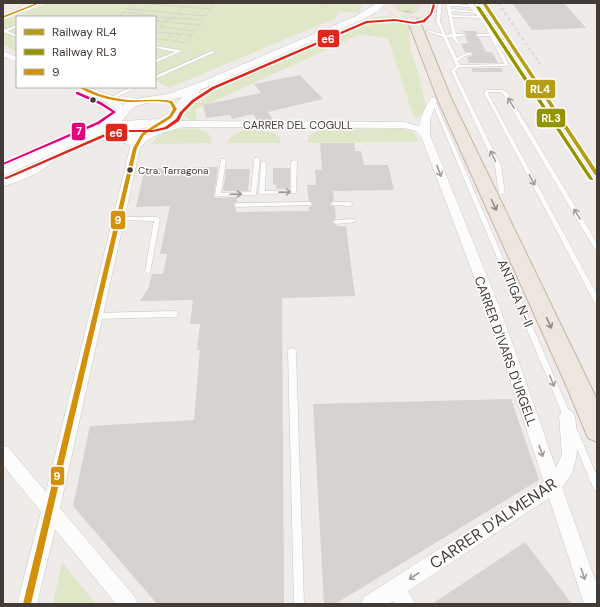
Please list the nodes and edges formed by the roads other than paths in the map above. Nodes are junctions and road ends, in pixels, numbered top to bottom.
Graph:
1 (39, 3) edge
2 (382, 3) edge
3 (387, 3) edge
4 (427, 3) edge
5 (440, 3) edge
6 (449, 9) edge
7 (475, 10) edge
8 (394, 13) junction
9 (365, 15) junction
10 (3, 17) edge
11 (451, 21) junction
12 (426, 24) junction
13 (16, 26) edge
14 (464, 35) dead end
15 (478, 35) dead end
16 (491, 35) junction
17 (16, 36) edge
18 (454, 36) junction
19 (458, 43) dead end
20 (156, 47) edge
21 (213, 52) dead end
22 (3, 53) edge
23 (471, 54) dead end
24 (494, 54) dead end
25 (501, 54) junction
26 (16, 60) edge
27 (456, 60) junction
28 (156, 62) edge
29 (458, 66) junction
30 (156, 78) edge
31 (210, 82) junction
32 (83, 88) edge
33 (133, 88) edge
34 (108, 98) junction
35 (149, 99) junction
36 (433, 100) junction
37 (175, 110) junction
38 (124, 112) junction
39 (426, 115) junction
40 (134, 124) junction
41 (157, 124) junction
42 (180, 125) junction
43 (192, 125) junction
44 (404, 125) junction
45 (101, 129) junction
46 (425, 135) junction
47 (76, 140) junction
48 (135, 145) junction
49 (57, 149) junction
50 (257, 159) dead end
51 (223, 160) dead end
52 (294, 162) dead end
53 (263, 163) dead end
54 (3, 172) edge
55 (3, 183) edge
56 (502, 193) junction
57 (309, 204) dead end
58 (334, 204) dead end
59 (350, 204) dead end
60 (236, 205) dead end
61 (119, 219) junction
62 (353, 221) dead end
63 (336, 222) dead end
64 (597, 248) edge
65 (148, 271) dead end
66 (597, 302) edge
67 (174, 314) dead end
68 (96, 316) junction
69 (292, 351) dead end
70 (597, 393) edge
71 (567, 416) junction
72 (597, 430) edge
73 (3, 453) edge
74 (552, 486) junction
75 (597, 487) edge
76 (50, 512) junction
77 (401, 596) edge
78 (27, 604) edge
79 (128, 604) edge
80 (299, 604) edge
81 (371, 604) edge
82 (594, 604) edge

1 - 10 street
2 - 9 street
3 - 8 main road
4 - 12 main road
5 - 12 lane
6 - 7 lane
6 - 7 lane
6 - 11 lane
7 - 16 lane
8 - 9 street
8 - 12 main road
9 - 31 street
11 - 12 lane
11 - 18 lane
12 - 18 lane
12 - 27 lane
12 - 36 highway
12 - 56 highway
12 -> 72 highway
13 - 17 lane
14 - 18 lane
15 - 16 lane
16 - 25 lane
18 - 19 lane
20 - 28 lane
21 - 30 lane
22 - 26 street
23 - 27 lane
24 - 25 lane
25 - 29 lane
27 - 29 lane
56 -> 29 lane
31 - 35 street
31 - 37 street
32 - 34 street
33 - 34 lane
34 - 35 street
34 - 38 street
35 - 37 street
35 - 38 street
36 - 39 street, CARRER D'IVARS D'URGELL
36 -> 71 lane, ANTIGA N-II
37 - 41 street
37 - 43 street
38 - 40 street
38 - 45 street
39 - 44 street
39 - 46 street, CARRER D'IVARS D'URGELL
40 - 41 street
40 - 45 street
40 - 48 street
41 - 42 street, CARRER DEL COGULL
41 - 48 street
42 - 43 street, CARRER DEL COGULL
42 - 48 street
43 - 44 street, CARRER DEL COGULL
44 - 46 street
45 - 47 street
46 -> 74 street, CARRER D'IVARS D'URGELL
47 - 48 street
47 - 49 street
48 - 61 street
49 - 54 street
49 - 55 street
51 -> 50 lane
53 -> 52 lane
56 - 70 highway
57 - 60 lane
58 - 59 lane
61 - 65 lane
61 - 68 street
62 - 63 lane
64 -> 66 lane
67 - 68 lane
68 - 76 street
69 - 80 lane
71 - 74 street, CARRER D'ALMENAR
71 - 75 lane, ANTIGA N-II
73 - 76 street
74 -> 77 street, CARRER D'ALMENAR
74 -> 82 street, CARRER D'IVARS D'URGELL
76 - 78 street
76 - 79 street
77 - 81 street, CARRER D'ALMENAR

